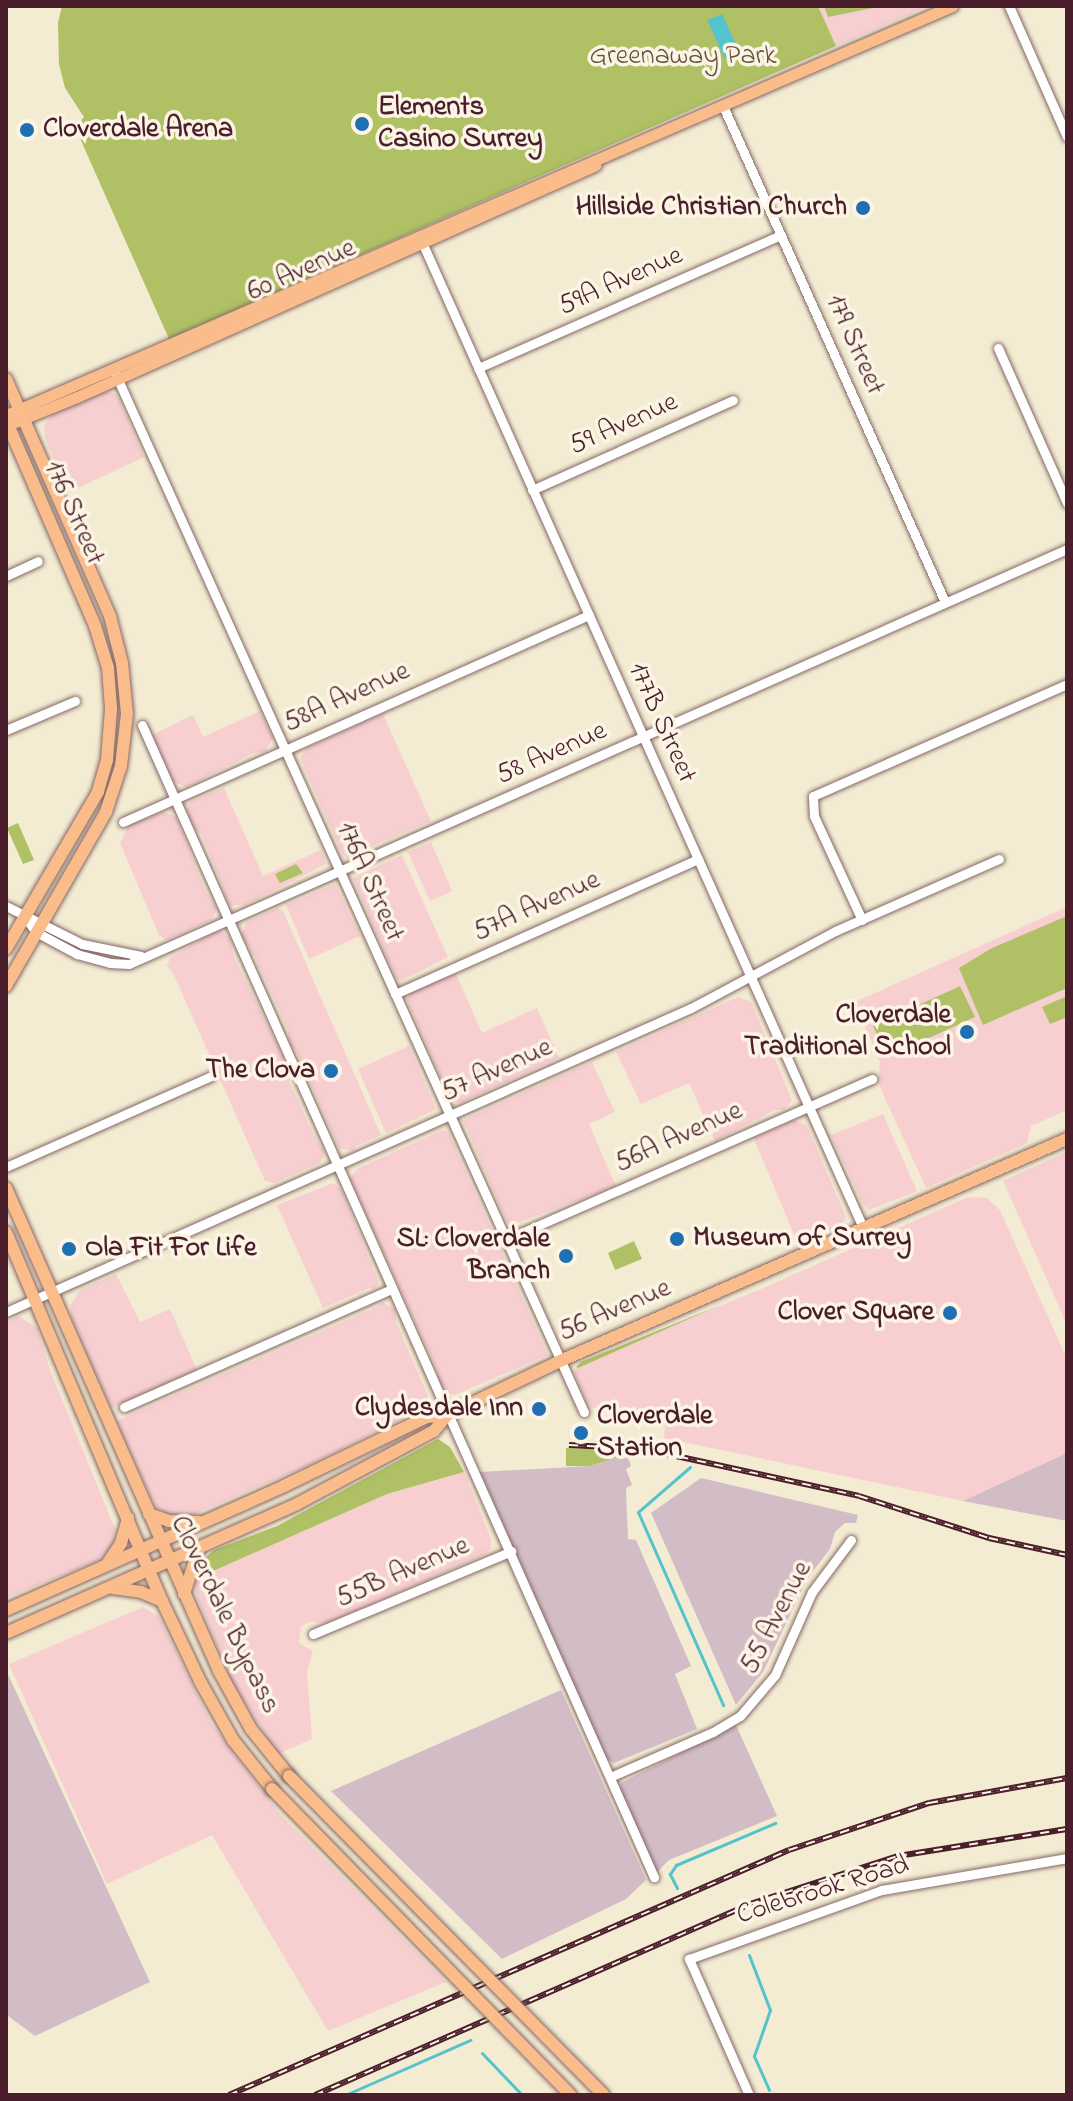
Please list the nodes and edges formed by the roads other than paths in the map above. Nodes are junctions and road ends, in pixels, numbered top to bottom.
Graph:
1 (952, 6) edge
2 (1009, 6) edge
3 (723, 106) junction
4 (1067, 137) edge
5 (781, 235) junction
6 (421, 240) junction
7 (309, 283) junction
8 (242, 312) junction
9 (254, 318) junction
10 (189, 346) junction
11 (998, 348) dead end
12 (478, 368) junction
13 (116, 374) junction
14 (6, 379) edge
15 (733, 400) dead end
16 (22, 414) junction
17 (6, 421) edge
18 (532, 490) junction
19 (1067, 503) edge
20 (1067, 549) edge
21 (38, 561) dead end
22 (6, 576) edge
23 (945, 602) junction
24 (589, 615) junction
25 (1067, 684) edge
26 (75, 701) dead end
27 (142, 725) dead end
28 (6, 730) edge
29 (643, 737) junction
30 (286, 750) junction
31 (175, 799) junction
32 (123, 822) dead end
33 (698, 859) junction
34 (999, 859) dead end
35 (340, 871) junction
36 (6, 906) edge
37 (25, 917) junction
38 (228, 920) junction
39 (862, 920) junction
40 (39, 927) junction
41 (6, 949) edge
42 (750, 976) junction
43 (6, 986) edge
44 (395, 994) junction
45 (211, 1076) dead end
46 (872, 1079) dead end
47 (808, 1105) junction
48 (450, 1116) junction
49 (1067, 1139) edge
50 (337, 1166) junction
51 (6, 1167) edge
52 (6, 1188) edge
53 (864, 1230) junction
54 (6, 1232) edge
55 (505, 1240) junction
56 (392, 1289) junction
57 (51, 1291) junction
58 (33, 1299) junction
59 (6, 1312) edge
60 (560, 1361) junction
61 (124, 1407) dead end
62 (584, 1412) dead end
63 (447, 1415) junction
64 (149, 1514) junction
65 (128, 1518) junction
66 (204, 1522) junction
67 (851, 1540) dead end
68 (161, 1542) junction
69 (199, 1548) junction
70 (141, 1551) junction
71 (511, 1551) junction
72 (169, 1561) junction
73 (105, 1567) junction
74 (149, 1570) junction
75 (109, 1588) junction
76 (184, 1594) junction
77 (162, 1601) junction
78 (6, 1610) edge
79 (6, 1633) edge
80 (313, 1634) dead end
81 (610, 1777) junction
82 (1067, 1858) edge
83 (654, 1877) dead end
84 (571, 2095) edge
85 (604, 2095) edge
86 (749, 2095) edge

1 - 3 main road, 60 Avenue
2 - 4 street
3 - 5 street, 179 Street
3 - 6 main road, 60 Avenue
5 - 12 street, 59A Avenue
5 - 23 street, 179 Street
6 - 7 main road, 60 Avenue
6 - 9 main road, 60 Avenue
6 - 12 street, 177B Street
7 - 8 main road, 60 Avenue
7 - 9 main road
8 - 10 main road
8 - 13 main road, 60 Avenue
9 - 10 main road, 60 Avenue
10 - 13 main road, 60 Avenue
11 - 19 street
12 - 18 street, 177B Street
13 - 16 main road, 60 Avenue
13 - 30 street, 176A Street
14 - 16 highway
15 - 18 street, 59 Avenue
16 - 17 main road, 60 Avenue
16 - 40 highway
17 - 37 highway, 176 Street
18 - 24 street, 177B Street
20 - 23 street, 58 Avenue
21 - 22 street
23 - 29 street, 58 Avenue
24 - 29 street, 177B Street
24 - 30 street, 58A Avenue
25 - 39 street
26 - 28 street
27 - 31 street
29 - 33 street, 177B Street
29 - 35 street, 58 Avenue
30 - 31 street, 58A Avenue
30 - 35 street, 176A Street
31 - 32 street, 58A Avenue
31 - 38 street
33 - 42 street, 177B Street
33 - 44 street, 57A Avenue
34 - 39 street, 57 Avenue
35 - 38 street, 58 Avenue
35 - 44 street, 176A Street
36 - 37 street
37 - 40 street, 58 Avenue
37 - 41 highway
38 - 40 street, 58 Avenue
38 - 50 street
39 - 42 street, 57 Avenue
40 - 43 highway
42 - 47 street, 177B Street
42 - 48 street, 57 Avenue
44 - 48 street, 176A Street
45 - 51 street
46 - 47 street, 56A Avenue
47 - 53 street, 177B Street
47 - 55 street, 56A Avenue
48 - 50 street, 57 Avenue
48 - 55 street, 176A Street
49 - 53 highway, 56 Avenue
50 - 56 street
50 - 57 street, 57 Avenue
52 - 57 highway, Cloverdale Bypass
53 - 60 highway, 56 Avenue
54 - 58 highway, Cloverdale Bypass
55 - 60 street, 176A Street
56 - 61 street
56 - 63 street
57 - 58 street, 57 Avenue
57 - 64 highway, Cloverdale Bypass
58 - 59 street, 57 Avenue
58 - 65 highway, Cloverdale Bypass
60 - 62 street, 176A Street
60 - 63 highway, 56 Avenue
63 - 66 highway, 56 Avenue
63 - 69 highway, 56 Avenue
63 - 71 street
64 - 66 highway
64 - 68 highway, Cloverdale Bypass
65 - 70 highway, Cloverdale Bypass
65 - 73 highway
66 - 68 highway, 56 Avenue
67 - 81 street, 55 Avenue
68 - 70 highway, 56 Avenue
68 - 72 highway, Cloverdale Bypass
69 - 72 highway, 56 Avenue
69 - 76 highway
70 - 73 highway, 56 Avenue
70 - 74 highway, Cloverdale Bypass
71 - 80 street, 55B Avenue
71 - 81 street
72 - 74 highway, 56 Avenue
72 - 76 highway, Cloverdale Bypass
73 - 78 highway, 56 Avenue
74 - 75 highway, 56 Avenue
74 - 77 highway, Cloverdale Bypass
75 - 77 highway
75 - 79 highway, 56 Avenue
76 - 85 highway, Cloverdale Bypass, bridge
77 - 84 highway, Cloverdale Bypass, bridge
81 - 83 street
82 - 86 street, Colebrook Road

